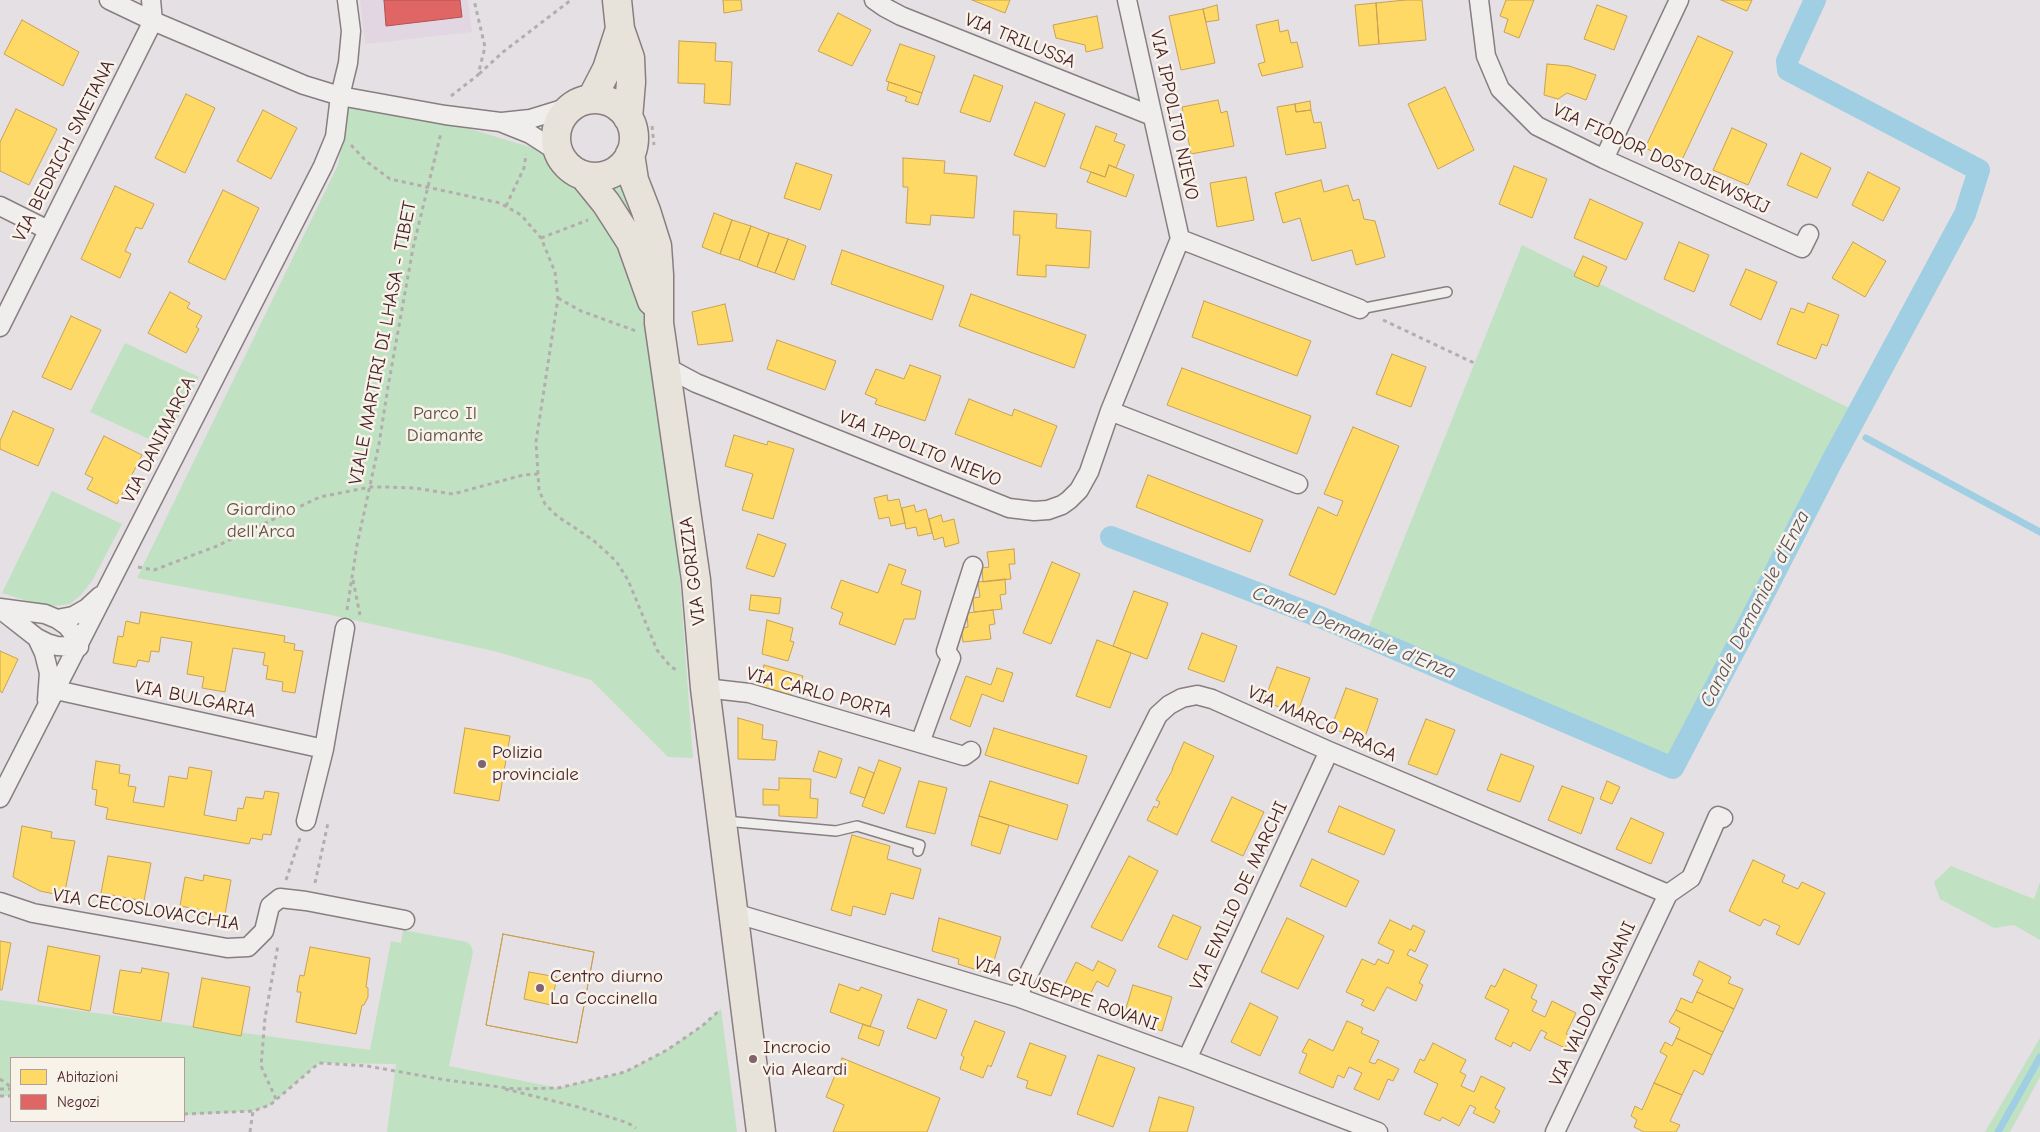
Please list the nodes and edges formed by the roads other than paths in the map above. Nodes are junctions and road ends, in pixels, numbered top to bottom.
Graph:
1 (109, 0) edge
2 (151, 0) edge
3 (347, 0) edge
4 (617, 0) edge
5 (874, 0) edge
6 (1128, 0) edge
7 (1479, 0) edge
8 (1679, 0) edge
9 (153, 21) junction
10 (620, 29) junction
11 (340, 96) junction
12 (581, 103) junction
13 (1152, 116) junction
14 (628, 118) junction
15 (500, 122) junction
16 (558, 152) junction
17 (630, 154) junction
18 (1604, 159) junction
19 (584, 176) junction
20 (0, 206) edge
21 (48, 230) junction
22 (1809, 234) dead end
23 (1180, 239) junction
24 (1447, 292) dead end
25 (1360, 309) joint
26 (0, 327) edge
27 (661, 331) junction
28 (666, 367) junction
29 (1110, 411) junction
30 (1298, 484) dead end
31 (973, 566) dead end
32 (112, 582) junction
33 (0, 609) edge
34 (57, 619) junction
35 (353, 624) road end
36 (36, 638) junction
37 (79, 647) junction
38 (704, 680) junction
39 (56, 690) junction
40 (46, 710) junction
41 (920, 743) junction
42 (324, 749) junction
43 (971, 751) dead end
44 (1329, 751) junction
45 (0, 798) edge
46 (1723, 818) dead end
47 (722, 820) junction
48 (306, 821) road end
49 (918, 851) dead end
50 (1668, 894) junction
51 (0, 902) edge
52 (734, 913) junction
53 (405, 920) dead end
54 (1017, 998) junction
55 (1187, 1059) junction
56 (766, 1130) edge
57 (1378, 1132) edge
58 (1556, 1132) edge

1 - 9 street
2 - 9 street
3 - 11 street, VIA DANIMARCA
4 - 10 main road
5 - 13 street, VIA TRILUSSA
6 - 13 street, VIA IPPOLITO NIEVO
7 - 18 street, VIA FIODOR DOSTOJEWSKIJ
8 - 18 street
9 - 11 street
9 - 21 street, VIA BEDRICH SMETANA
10 - 12 main road
10 - 14 main road
11 - 15 street
11 - 32 street, VIA DANIMARCA
12 - 14 main road
12 - 15 street
12 - 16 main road
13 - 23 street, VIA IPPOLITO NIEVO
14 - 17 main road
15 - 16 street
16 - 19 main road
17 - 19 main road
17 - 27 main road, VIA GORIZIA
18 - 22 street, VIA FIODOR DOSTOJEWSKIJ
19 - 27 main road, VIA GORIZIA
20 - 21 street
21 - 26 street, VIA BEDRICH SMETANA
23 - 25 street
23 - 29 street, VIA IPPOLITO NIEVO
24 - 25 lane
27 - 28 main road, VIA GORIZIA
28 - 29 street, VIA IPPOLITO NIEVO
28 - 38 main road, VIA GORIZIA
29 - 30 street
31 - 41 street
32 - 34 street
32 - 37 street, VIA DANIMARCA
33 - 34 street
33 - 36 street
34 - 37 street
35 - 42 street
36 - 37 street
36 - 40 street
37 - 39 street, VIA DANIMARCA
38 - 41 street, VIA CARLO PORTA
38 - 47 main road, VIA GORIZIA
39 - 40 street, VIA DANIMARCA
39 - 42 street, VIA BULGARIA
40 - 45 street, VIA DANIMARCA
41 - 43 street, VIA CARLO PORTA
42 - 48 street
44 - 50 street, VIA MARCO PRAGA
44 - 54 street, VIA MARCO PRAGA
44 - 55 street, VIA EMILIO DE MARCHI
46 - 50 street
47 - 49 lane
47 - 52 main road, VIA GORIZIA
50 - 58 street, VIA VALDO MAGNANI
51 - 53 street, VIA CECOSLOVACCHIA
52 - 54 street, VIA GIUSEPPE ROVANI
52 - 56 main road, VIA GORIZIA
54 - 55 street, VIA GIUSEPPE ROVANI
55 - 57 street, VIA GIUSEPPE ROVANI

